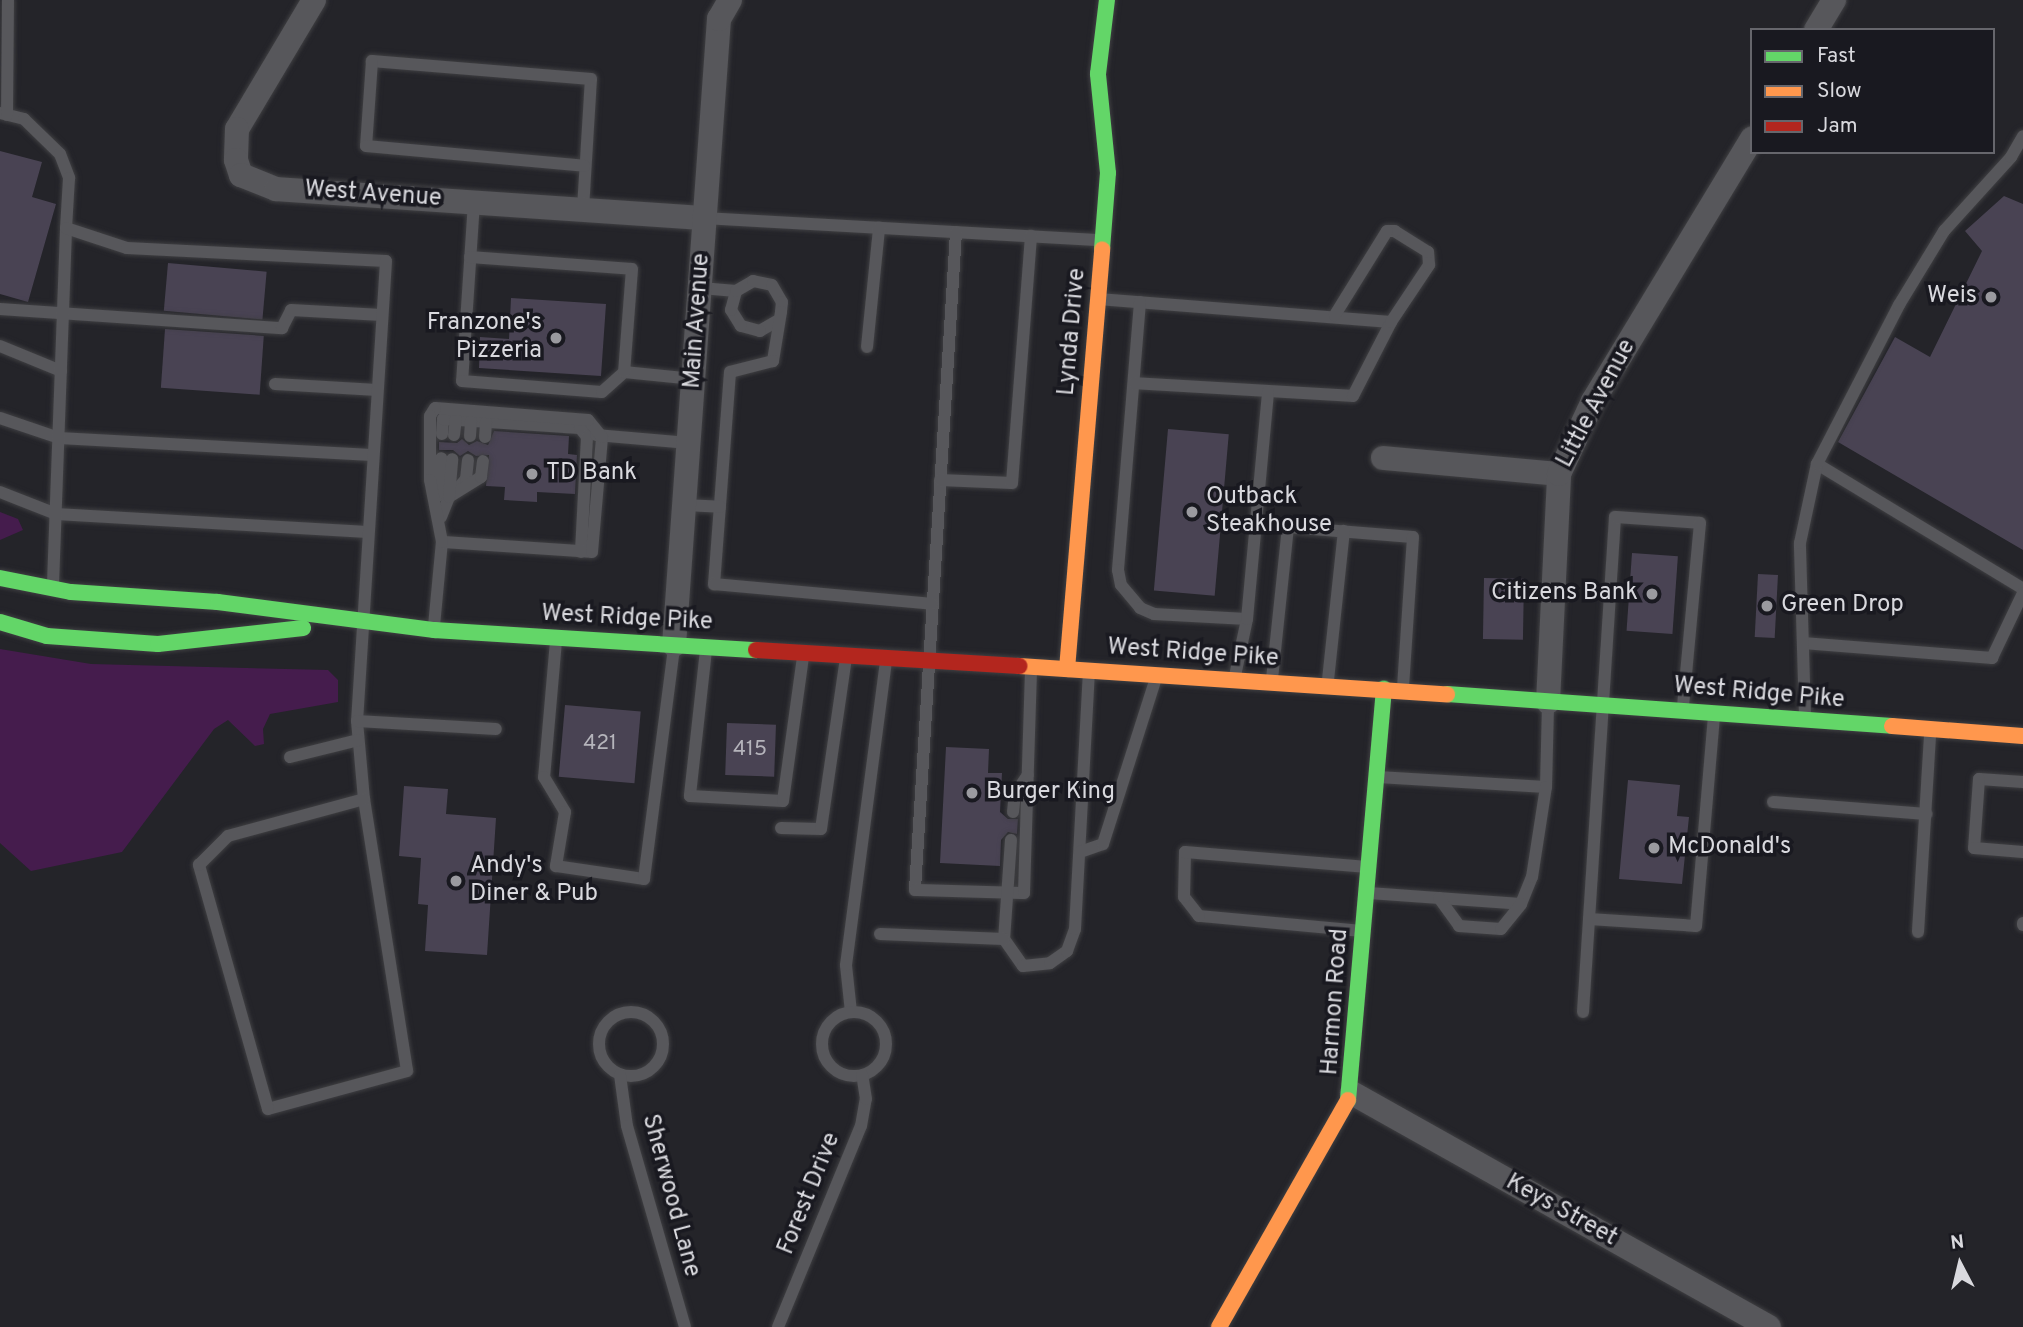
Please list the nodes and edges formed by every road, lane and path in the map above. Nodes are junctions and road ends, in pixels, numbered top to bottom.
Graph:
1 (8, 0) edge
2 (314, 0) edge
3 (730, 0) edge
4 (1107, 0) edge
5 (1834, 0) edge
6 (1817, 28) edge
7 (3, 114) edge
8 (2023, 136) edge
9 (1750, 141) edge
10 (584, 166) junction
11 (474, 202) junction
12 (583, 209) junction
13 (705, 218) junction
14 (66, 228) junction
15 (879, 228) junction
16 (956, 232) junction
17 (1031, 236) junction
18 (1103, 240) junction
19 (470, 257) junction
20 (701, 288) junction
21 (736, 291) junction
22 (1098, 299) junction
23 (1140, 302) junction
24 (0, 309) edge
25 (382, 314) junction
26 (63, 315) junction
27 (1335, 315) junction
28 (777, 321) junction
29 (1391, 322) junction
30 (0, 346) edge
31 (867, 347) dead end
32 (61, 371) junction
33 (624, 372) junction
34 (694, 379) junction
35 (1134, 383) junction
36 (275, 384) dead end
37 (377, 390) junction
38 (1268, 392) junction
39 (0, 418) edge
40 (471, 421) junction
41 (486, 422) junction
42 (580, 428) junction
43 (448, 435) dead end
44 (470, 436) dead end
45 (485, 437) dead end
46 (602, 437) junction
47 (59, 438) junction
48 (689, 443) junction
49 (372, 455) junction
50 (1383, 458) dead end
51 (468, 460) dead end
52 (483, 461) dead end
53 (1817, 464) junction
54 (1559, 474) junction
55 (940, 480) junction
56 (0, 492) edge
57 (449, 497) junction
58 (685, 505) junction
59 (438, 506) junction
60 (720, 507) junction
61 (56, 514) junction
62 (439, 521) junction
63 (1344, 531) junction
64 (367, 533) junction
65 (442, 542) junction
66 (586, 552) junction
67 (0, 578) edge
68 (53, 589) junction
69 (2023, 591) edge
70 (932, 604) junction
71 (1247, 619) junction
72 (0, 622) edge
73 (360, 622) junction
74 (434, 630) junction
75 (557, 637) junction
76 (1803, 643) junction
77 (674, 645) junction
78 (706, 646) junction
79 (804, 651) junction
80 (846, 654) junction
81 (887, 657) junction
82 (929, 660) junction
83 (1031, 666) junction
84 (1067, 669) junction
85 (1089, 670) junction
86 (1157, 674) junction
87 (1234, 679) junction
88 (1272, 682) junction
89 (1327, 686) junction
90 (1384, 689) junction
91 (1403, 691) junction
92 (1548, 702) junction
93 (1601, 704) junction
94 (1682, 710) junction
95 (1714, 712) junction
96 (357, 721) junction
97 (1805, 721) junction
98 (496, 729) dead end
99 (1930, 729) junction
100 (2023, 736) edge
101 (358, 740) junction
102 (290, 757) dead end
103 (1028, 775) junction
104 (1378, 778) junction
105 (2023, 782) edge
106 (1546, 787) junction
107 (364, 800) junction
108 (1773, 802) dead end
109 (1013, 813) dead end
110 (1927, 814) junction
111 (781, 828) dead end
112 (1011, 840) dead end
113 (1080, 852) junction
114 (2023, 852) edge
115 (1371, 867) junction
116 (1006, 892) junction
117 (1369, 893) junction
118 (1438, 898) junction
119 (1521, 904) junction
120 (1589, 919) junction
121 (1364, 931) junction
122 (1918, 932) dead end
123 (880, 934) dead end
124 (1003, 939) junction
125 (851, 1012) junction
126 (1584, 1012) dead end
127 (620, 1075) junction
128 (862, 1075) junction
129 (1352, 1093) junction
130 (687, 1326) edge
131 (776, 1326) edge
132 (1219, 1327) edge
133 (1769, 1327) edge

1 - 7 lane
2 - 11 street, West Avenue
3 - 13 street, Main Avenue
4 - 18 main road, Lynda Drive
5 - 6 street
7 - 14 lane
8 - 53 lane
9 - 54 street, Little Avenue
10 - 10 lane
10 - 12 lane
11 - 12 street, West Avenue
11 - 19 lane
12 - 13 street, West Avenue
13 - 15 lane
13 - 20 street, Main Avenue
14 - 25 lane
14 - 26 lane
15 - 16 lane
15 - 31 lane
16 - 17 lane
16 - 55 lane
17 - 18 lane
17 - 55 lane
18 - 22 main road, Lynda Drive
19 - 33 lane
19 - 33 lane
20 - 21 lane
20 - 34 street, Main Avenue
21 - 28 lane
21 - 28 lane
22 - 23 lane
22 - 84 main road, Lynda Drive
23 - 27 lane
23 - 35 lane
24 - 26 lane
25 - 26 lane
25 - 37 lane
26 - 32 lane
27 - 29 lane
27 - 29 lane
28 - 60 lane
29 - 38 lane
30 - 32 lane
32 - 47 lane
33 - 34 lane
34 - 48 street, Main Avenue
35 - 38 lane
35 - 71 lane
36 - 37 lane
37 - 49 lane
38 - 71 lane
39 - 47 lane
40 - 41 lane
40 - 43 lane
40 - 44 lane
41 - 42 lane
41 - 45 lane
42 - 46 lane
42 - 66 lane
46 - 48 lane
46 - 59 lane
46 - 66 lane
47 - 49 lane
47 - 61 lane
48 - 58 street, Main Avenue
49 - 64 lane
50 - 54 street
51 - 57 lane
52 - 57 lane
53 - 69 lane
53 - 76 lane
54 - 92 street, Little Avenue
55 - 70 lane
56 - 61 lane
57 - 59 lane
57 - 62 lane
58 - 60 lane
58 - 77 street, Main Avenue
59 - 62 lane
60 - 70 lane
61 - 64 lane
61 - 68 lane
62 - 65 lane
63 - 88 lane
63 - 89 lane
63 - 91 lane
64 - 73 lane
65 - 66 lane
65 - 74 lane
67 - 68 main road, West Ridge Pike
68 - 73 main road, West Ridge Pike
69 - 76 lane
70 - 82 lane
71 - 87 lane
72 - 73 main road, West Ridge Pike
73 - 74 main road, West Ridge Pike
73 - 96 lane
74 - 75 main road, West Ridge Pike
75 - 77 main road, West Ridge Pike
75 - 77 lane
76 - 97 lane
77 - 78 main road, West Ridge Pike
78 - 79 main road, West Ridge Pike
78 - 79 lane
79 - 80 main road, West Ridge Pike
80 - 81 main road, West Ridge Pike
80 - 111 lane
81 - 82 main road, West Ridge Pike
81 - 125 lane
82 - 83 main road, West Ridge Pike
82 - 116 lane
83 - 84 main road, West Ridge Pike
83 - 103 lane
84 - 85 main road, West Ridge Pike
85 - 86 main road, West Ridge Pike
85 - 113 lane
86 - 87 main road, West Ridge Pike
86 - 113 lane
87 - 88 main road, West Ridge Pike
88 - 89 main road, West Ridge Pike
89 - 90 main road, West Ridge Pike
90 - 91 main road, West Ridge Pike
90 - 104 main road, Harmon Road
91 - 92 main road, West Ridge Pike
92 - 93 main road, West Ridge Pike
92 - 106 lane
93 - 94 main road, West Ridge Pike
93 - 94 lane
93 - 120 lane
94 - 95 main road, West Ridge Pike
95 - 97 main road, West Ridge Pike
95 - 120 lane
96 - 98 lane
96 - 101 lane
97 - 99 main road, West Ridge Pike
99 - 100 main road, West Ridge Pike
99 - 110 lane
101 - 102 lane
101 - 107 lane
103 - 109 lane
103 - 116 lane
104 - 106 lane
104 - 115 main road, Harmon Road
105 - 114 lane
106 - 119 lane
107 - 107 lane
108 - 110 lane
110 - 122 lane
112 - 116 lane
113 - 124 lane
115 - 117 main road, Harmon Road
115 - 121 lane
116 - 124 lane
117 - 118 lane
117 - 121 main road, Harmon Road
118 - 119 lane
118 - 119 lane
120 - 126 lane
121 - 129 main road, Harmon Road
123 - 124 lane
125 - 128 lane
125 - 128 lane
127 - 127 lane
127 - 130 lane, Sherwood Lane
128 - 131 lane, Forest Drive
129 - 132 main road, Harmon Road
129 - 133 street, Keys Street

